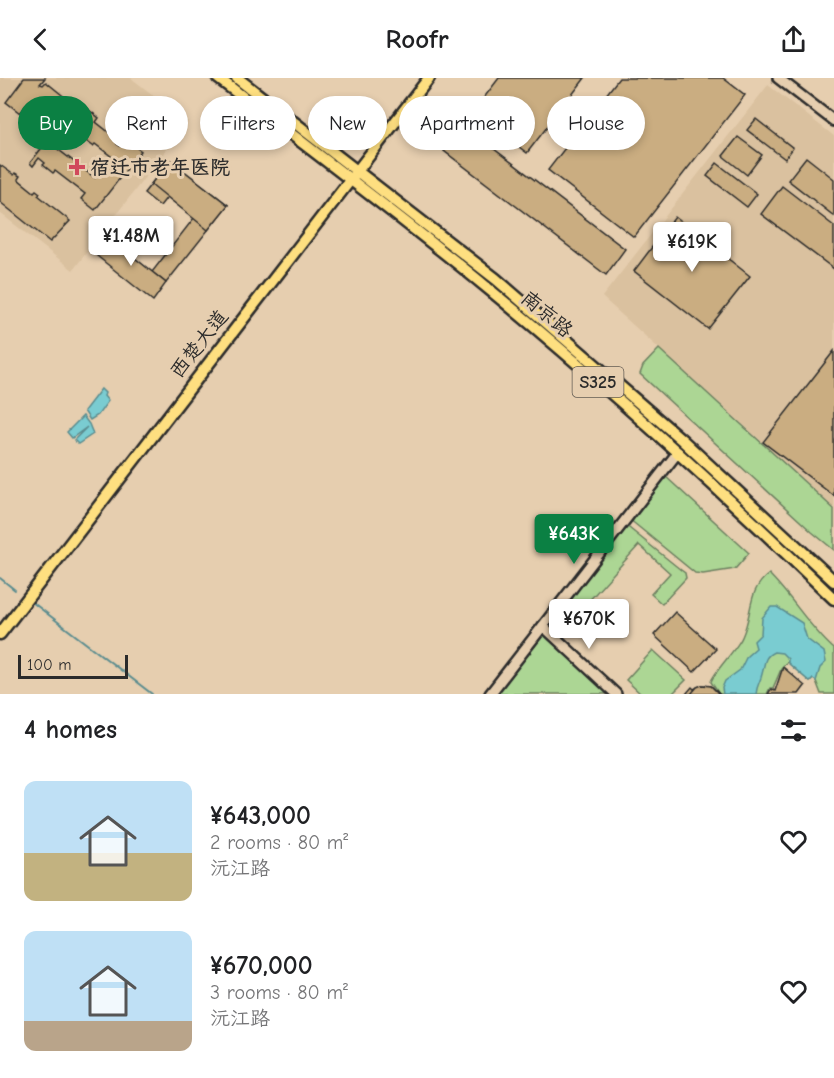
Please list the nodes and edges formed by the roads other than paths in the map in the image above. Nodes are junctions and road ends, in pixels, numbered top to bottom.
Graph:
1 (218, 78) edge
2 (237, 78) edge
3 (429, 78) edge
4 (778, 78) edge
5 (834, 121) edge
6 (353, 175) junction
7 (678, 452) junction
8 (834, 582) edge
9 (834, 599) edge
10 (543, 626) junction
11 (0, 636) edge
12 (490, 694) edge
13 (616, 694) edge

1 - 6 main road, 南京路 / S325
2 - 6 main road, 南京路 / S325
3 - 6 main road, 西楚大道
4 - 5 street
6 - 7 main road, 南京路 / S325
6 - 8 main road, 南京路 / S325
6 - 11 main road, 西楚大道
7 - 9 main road, 南京路 / S325
7 - 10 street
10 - 12 street
10 - 13 street

